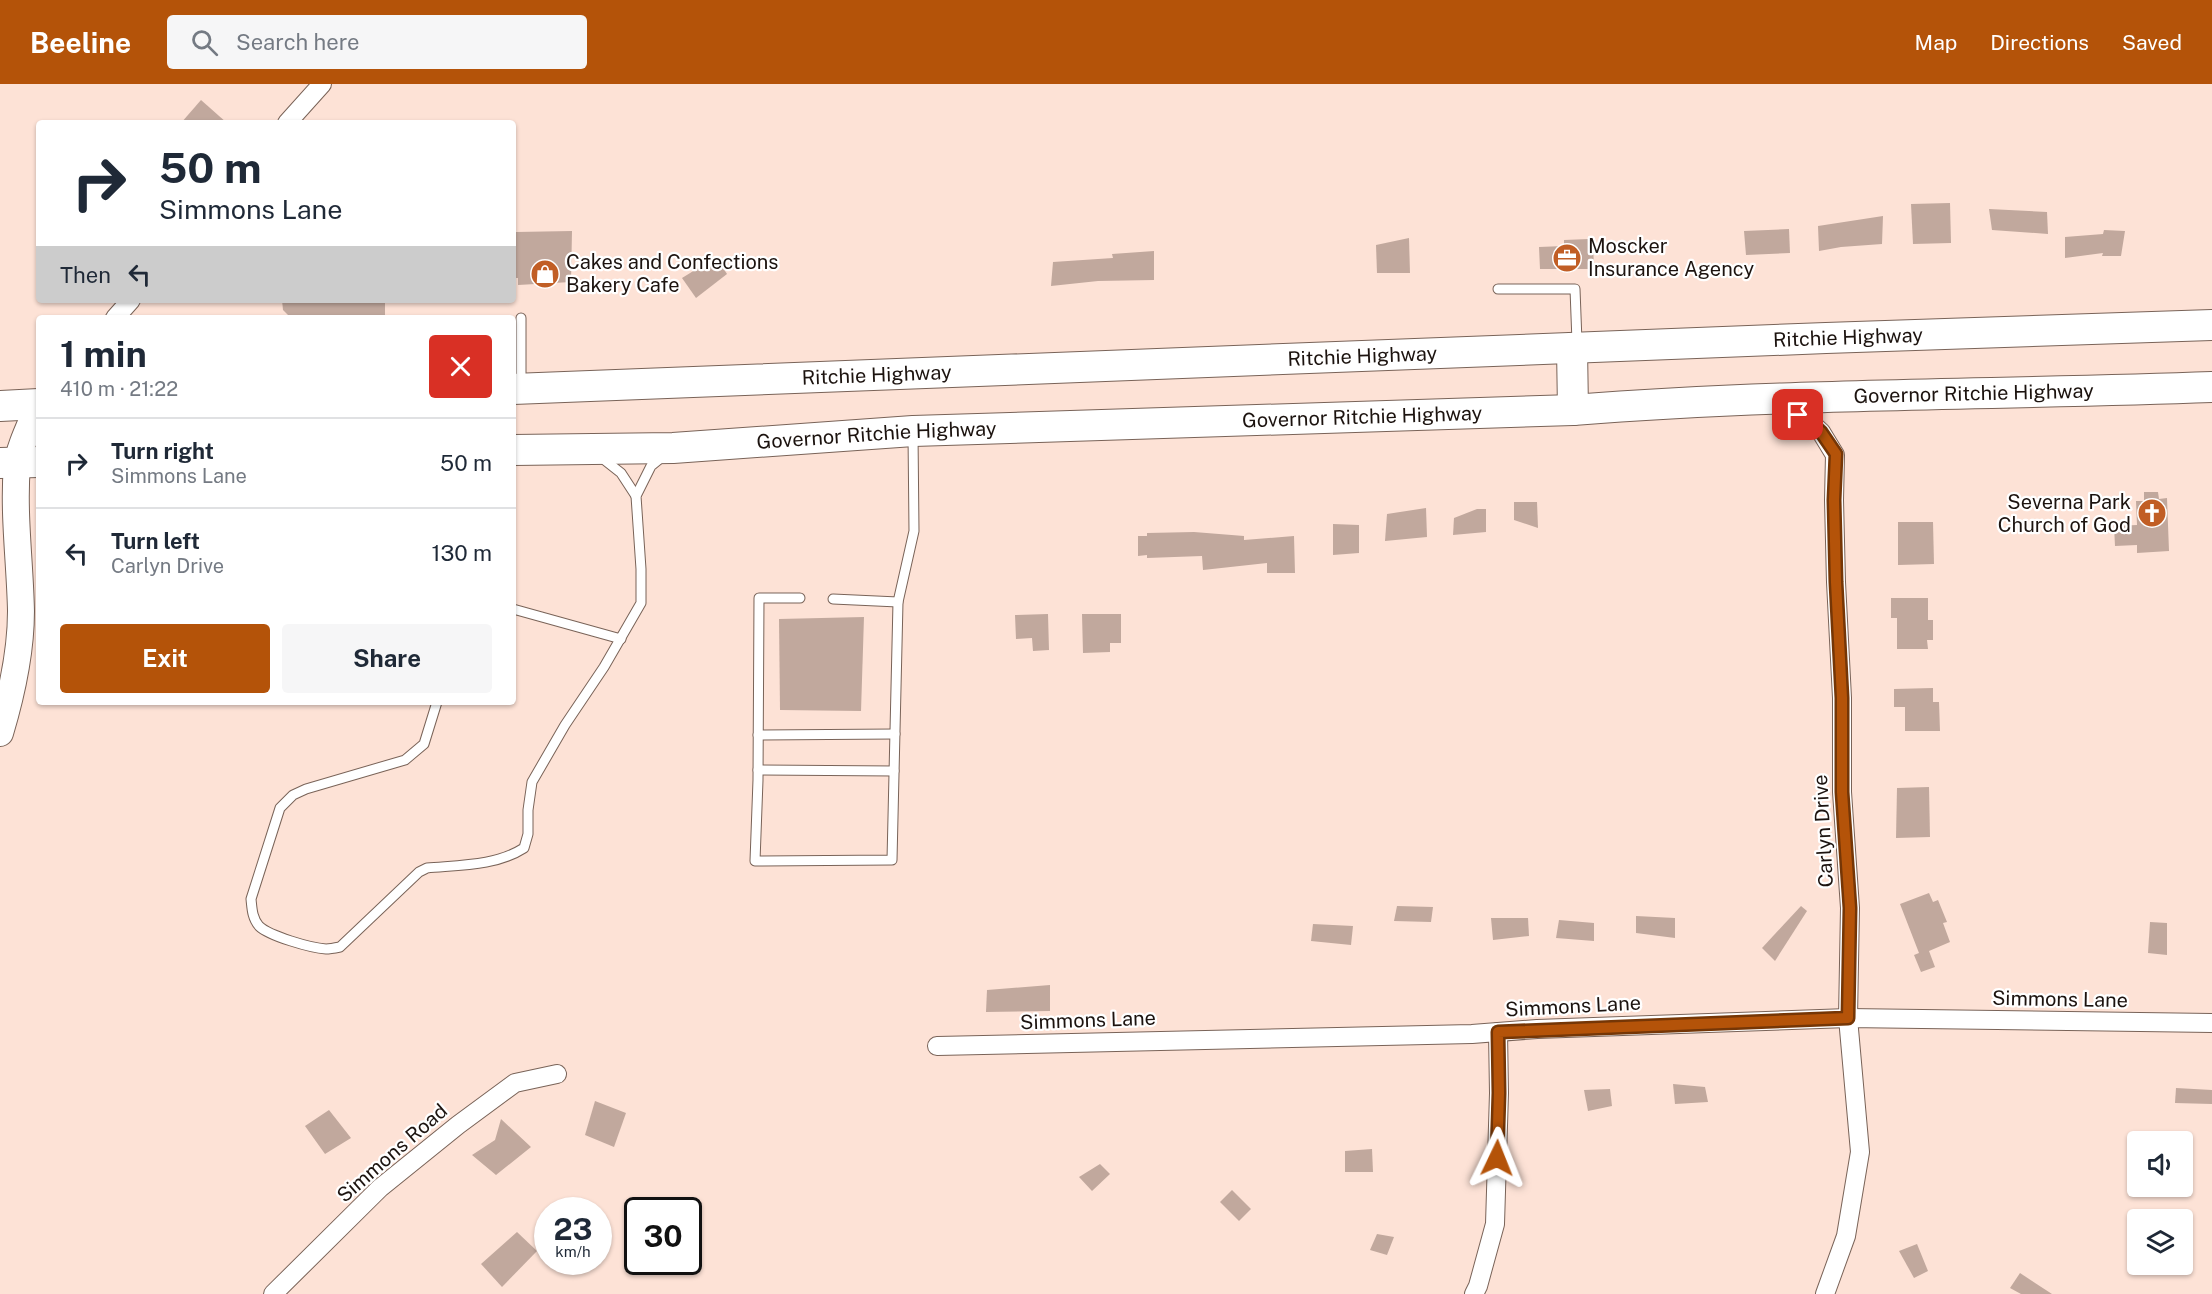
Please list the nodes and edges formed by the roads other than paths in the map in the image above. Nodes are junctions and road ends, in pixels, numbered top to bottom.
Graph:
1 (322, 84) edge
2 (290, 120) edge
3 (1498, 289) dead end
4 (128, 303) edge
5 (118, 315) edge
6 (520, 318) dead end
7 (2212, 325) edge
8 (1574, 348) junction
9 (2212, 387) edge
10 (517, 388) edge
11 (1763, 399) junction
12 (36, 404) edge
13 (0, 406) edge
14 (1573, 410) junction
15 (36, 413) edge
16 (913, 431) junction
17 (673, 448) junction
18 (590, 449) junction
19 (516, 450) edge
20 (19, 462) edge
21 (636, 496) junction
22 (800, 598) dead end
23 (833, 599) dead end
24 (898, 602) junction
25 (516, 610) edge
26 (621, 639) junction
27 (436, 705) edge
28 (0, 733) edge
29 (895, 734) junction
30 (758, 735) junction
31 (894, 771) junction
32 (758, 775) junction
33 (1848, 1018) junction
34 (2212, 1023) edge
35 (1498, 1032) junction
36 (937, 1046) dead end
37 (557, 1074) dead end
38 (273, 1294) edge
39 (1474, 1294) edge
40 (1824, 1294) edge

1 - 2 street
3 - 8 lane
4 - 5 street
6 - 10 lane
7 - 8 highway, Ritchie Highway
8 - 10 highway, Ritchie Highway
8 - 14 highway
9 - 11 highway, Governor Ritchie Highway
11 - 14 highway, Governor Ritchie Highway
11 - 33 street, Carlyn Drive
12 - 13 highway
14 - 16 highway, Governor Ritchie Highway
15 - 20 main road
16 - 17 highway, Governor Ritchie Highway
16 - 24 lane
17 - 18 highway, Governor Ritchie Highway
17 - 21 lane
18 - 19 highway, Governor Ritchie Highway
18 - 21 lane
20 - 28 main road
21 - 26 lane
22 - 30 lane
23 - 24 lane
24 - 29 lane
25 - 26 lane
26 - 27 lane
29 - 30 lane
29 - 31 lane
30 - 32 lane
31 - 32 lane
31 - 32 lane
33 - 34 street, Simmons Lane
33 - 35 street, Simmons Lane
33 - 40 street, Carlyn Drive
35 - 36 street, Simmons Lane
35 - 39 street
37 - 38 street, Simmons Road

